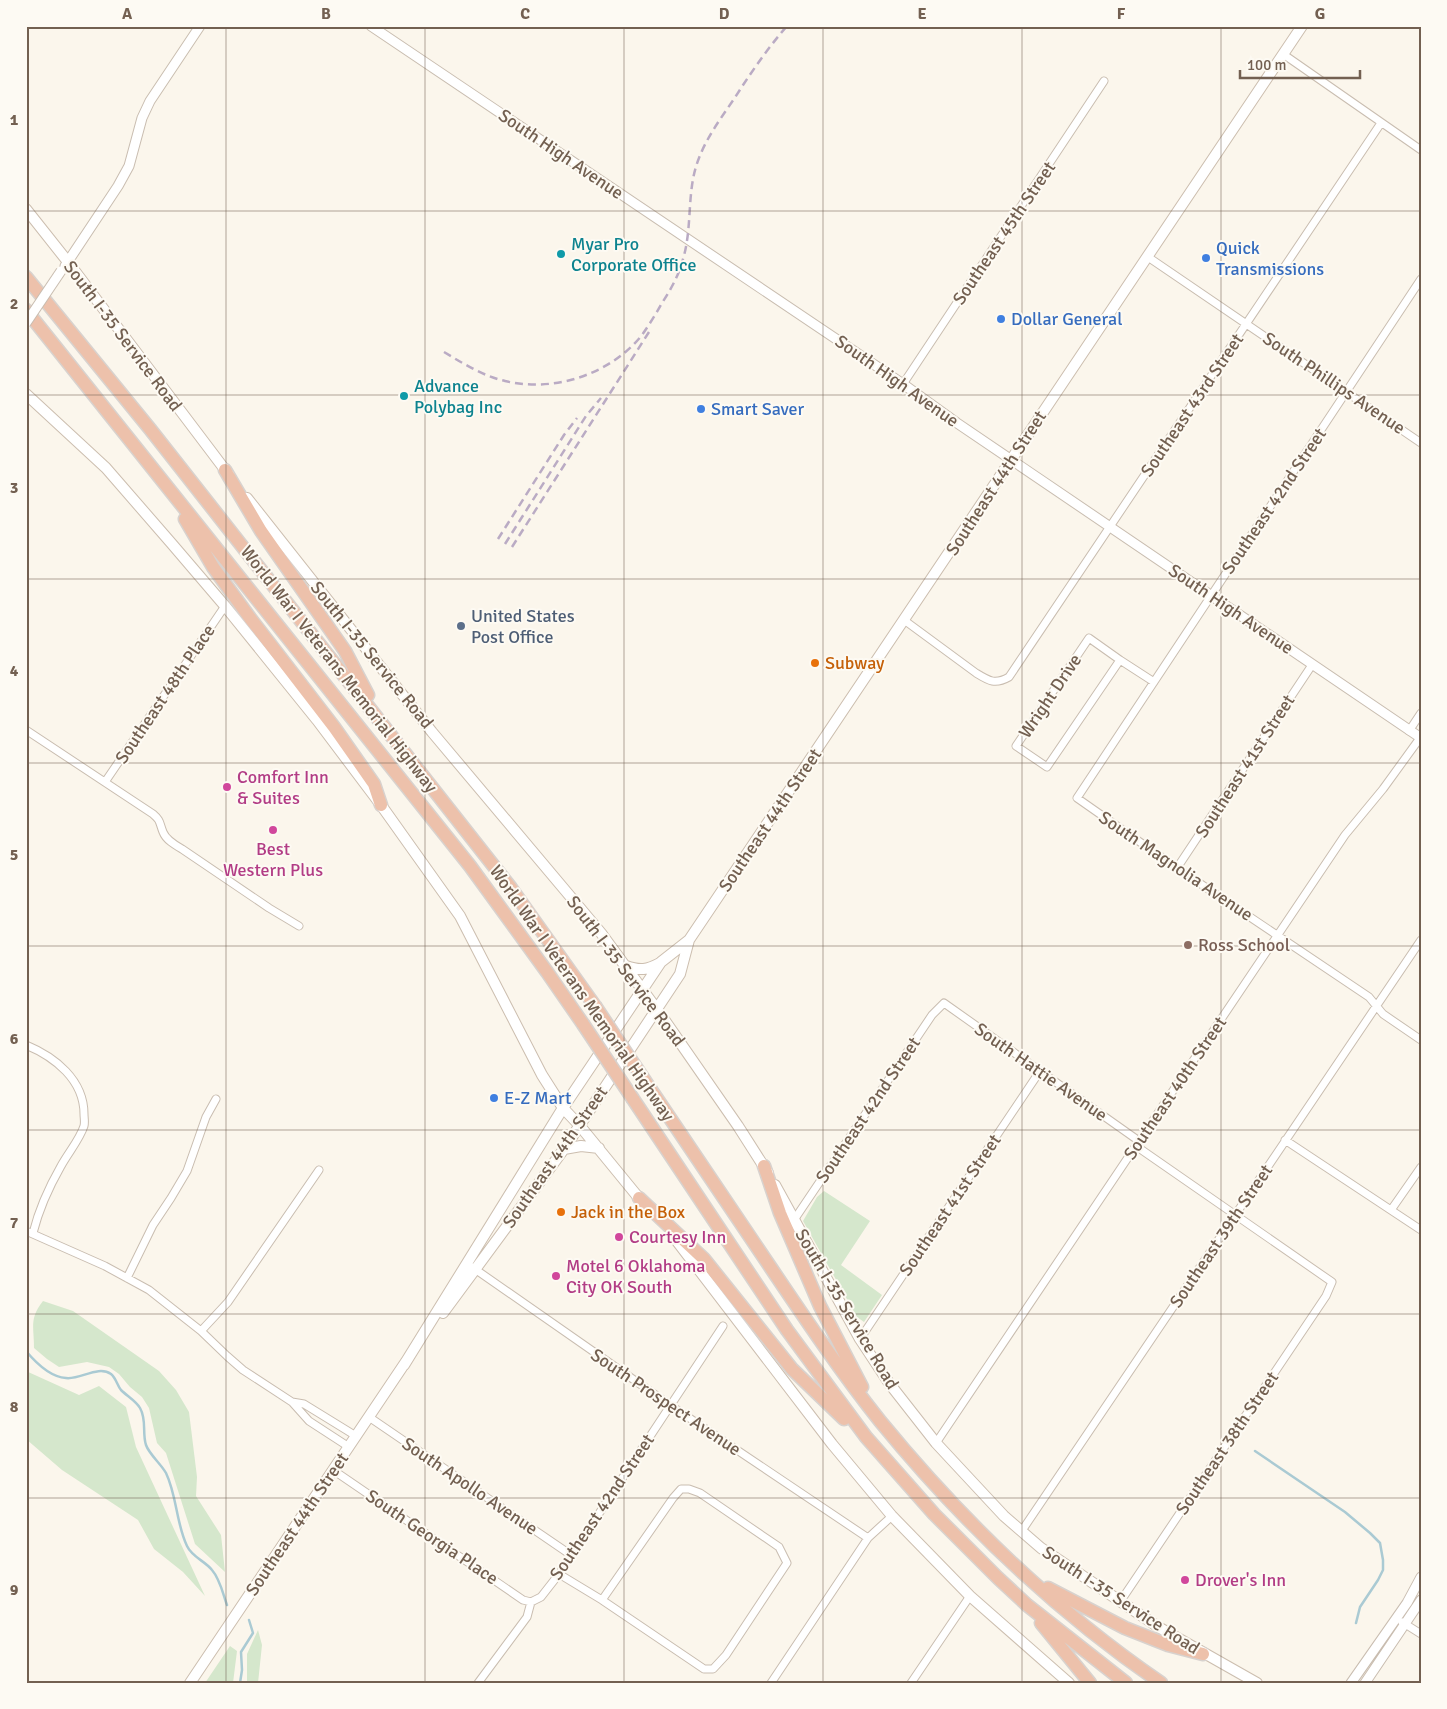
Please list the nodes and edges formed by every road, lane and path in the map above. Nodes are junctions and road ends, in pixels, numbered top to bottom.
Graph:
1 (200, 26) edge
2 (371, 26) edge
3 (1302, 26) edge
4 (1283, 54) junction
5 (1104, 81) dead end
6 (1381, 123) junction
7 (1421, 150) edge
8 (26, 209) edge
9 (1148, 257) junction
10 (68, 262) junction
11 (26, 277) edge
12 (1421, 278) edge
13 (26, 310) edge
14 (26, 323) edge
15 (1246, 323) junction
16 (903, 384) junction
17 (1346, 392) junction
18 (26, 394) edge
19 (1421, 443) edge
20 (1012, 459) junction
21 (225, 470) junction
22 (159, 476) junction
23 (1111, 527) junction
24 (1211, 596) junction
25 (225, 606) junction
26 (904, 620) junction
27 (1120, 660) junction
28 (1312, 665) junction
29 (1154, 682) junction
30 (1421, 713) edge
31 (380, 720) junction
32 (26, 730) edge
33 (1409, 731) junction
34 (1420, 738) edge
35 (105, 782) junction
36 (1077, 798) joint
37 (381, 805) junction
38 (1177, 868) junction
39 (299, 926) dead end
40 (1278, 935) junction
41 (689, 940) junction
42 (1421, 940) edge
43 (661, 962) junction
44 (626, 966) junction
45 (643, 989) junction
46 (944, 1003) joint
47 (1376, 1006) junction
48 (657, 1009) junction
49 (1421, 1040) edge
50 (26, 1045) edge
51 (1040, 1071) junction
52 (216, 1099) dead end
53 (563, 1108) junction
54 (580, 1126) junction
55 (1285, 1140) junction
56 (1137, 1144) junction
57 (564, 1148) junction
58 (599, 1148) junction
59 (764, 1166) junction
60 (1421, 1167) edge
61 (319, 1170) dead end
62 (639, 1198) junction
63 (1391, 1210) junction
64 (1235, 1214) junction
65 (794, 1220) junction
66 (1421, 1230) edge
67 (30, 1232) edge
68 (470, 1266) junction
69 (127, 1278) junction
70 (1332, 1282) joint
71 (723, 1326) dead end
72 (201, 1331) junction
73 (860, 1339) junction
74 (292, 1402) junction
75 (670, 1405) junction
76 (369, 1417) junction
77 (880, 1420) junction
78 (356, 1436) junction
79 (936, 1443) junction
80 (349, 1447) junction
81 (880, 1454) junction
82 (334, 1470) junction
83 (892, 1516) junction
84 (1022, 1532) junction
85 (868, 1538) junction
86 (571, 1555) junction
87 (559, 1574) junction
88 (1421, 1577) edge
89 (1031, 1579) junction
90 (970, 1596) junction
91 (602, 1600) junction
92 (1421, 1600) edge
93 (531, 1602) junction
94 (1120, 1602) junction
95 (1027, 1605) junction
96 (1400, 1621) junction
97 (1421, 1634) edge
98 (1204, 1654) junction
99 (190, 1683) edge
100 (478, 1683) edge
101 (771, 1683) edge
102 (911, 1683) edge
103 (1069, 1683) edge
104 (1090, 1683) edge
105 (1126, 1683) edge
106 (1161, 1683) edge
107 (1257, 1683) edge
108 (1351, 1683) edge
109 (1365, 1683) edge

1 - 10 street
2 - 16 street, South High Avenue
3 - 4 main road, Southeast 44th Street
4 - 6 street
4 - 9 main road, Southeast 44th Street
5 - 16 street, Southeast 45th Street
6 - 7 street
6 - 15 street, Southeast 43rd Street
8 - 10 main road, South I-35 Service Road
9 - 15 street, South Phillips Avenue
9 - 20 main road, Southeast 44th Street
10 - 14 street, bridge
10 - 21 main road, South I-35 Service Road
11 - 31 highway, World War I Veterans Memorial Highway
12 - 17 street, Southeast 42nd Street
13 - 22 highway, World War I Veterans Memorial Highway
15 - 17 street, South Phillips Avenue
15 - 23 street, Southeast 43rd Street
16 - 20 street, South High Avenue
17 - 19 street, South Phillips Avenue
17 - 24 street, Southeast 42nd Street
18 - 25 main road
20 - 23 street, South High Avenue
20 - 26 main road, Southeast 44th Street
21 - 31 highway
21 - 44 main road, South I-35 Service Road
22 - 37 highway
22 - 81 highway, World War I Veterans Memorial Highway, bridge
23 - 24 street, South High Avenue
23 - 26 street, Southeast 43rd Street
24 - 28 street, South High Avenue
24 - 29 street, Southeast 42nd Street
25 - 35 street, Southeast 48th Place
25 - 37 main road
26 - 41 main road, Southeast 44th Street
27 - 27 street, Wright Drive
27 - 29 street, Wright Drive
28 - 33 street, South High Avenue
28 - 38 street, Southeast 41st Street
29 - 36 street, Southeast 42nd Street
30 - 33 street
31 - 77 highway, World War I Veterans Memorial Highway, bridge
32 - 35 street
33 - 34 street, South High Avenue
34 - 40 street, Southeast 40th Street
35 - 39 street
36 - 38 street, South Magnolia Avenue
37 - 53 main road
38 - 40 street, South Magnolia Avenue
40 - 47 street, South Magnolia Avenue
40 - 56 street, Southeast 40th Street
41 - 43 main road, Southeast 44th Street
41 - 48 main road, Southeast 44th Street
42 - 47 street, Southeast 39th Street
43 - 44 main road
43 - 45 main road, Southeast 44th Street
44 - 45 main road, South I-35 Service Road
45 - 48 main road, South I-35 Service Road
45 - 53 main road, Southeast 44th Street
46 - 51 street, South Hattie Avenue
46 - 65 street, Southeast 42nd Street
47 - 49 street, South Magnolia Avenue
47 - 55 street, Southeast 39th Street
48 - 54 main road, Southeast 44th Street
48 - 59 main road, South I-35 Service Road
50 - 67 street
51 - 56 street, South Hattie Avenue
51 - 73 street, Southeast 41st Street
52 - 69 street
53 - 54 main road
53 - 68 main road, Southeast 44th Street
54 - 57 main road, Southeast 44th Street
54 - 58 main road
55 - 63 street
55 - 64 street, Southeast 39th Street
56 - 64 street, South Hattie Avenue
56 - 79 street, Southeast 40th Street
57 - 58 main road
57 - 68 main road, Southeast 44th Street
58 - 62 main road
59 - 65 main road, South I-35 Service Road
59 - 77 highway
60 - 63 street
61 - 72 street
62 - 81 highway
62 - 83 main road
63 - 66 street
64 - 70 street, South Hattie Avenue
64 - 84 street, Southeast 39th Street
65 - 73 main road, South I-35 Service Road
67 - 69 street
68 - 75 street, South Prospect Avenue
68 - 76 main road, Southeast 44th Street
69 - 72 street
70 - 94 street, Southeast 38th Street
71 - 75 street, Southeast 42nd Street
72 - 74 street
73 - 79 main road, South I-35 Service Road
74 - 78 street
74 - 80 street
75 - 85 street, South Prospect Avenue
75 - 86 street, Southeast 42nd Street
76 - 78 main road, Southeast 44th Street
76 - 86 street, South Apollo Avenue
77 - 89 highway, World War I Veterans Memorial Highway
78 - 80 main road, Southeast 44th Street
79 - 84 main road, South I-35 Service Road
80 - 82 main road, Southeast 44th Street
81 - 95 highway, World War I Veterans Memorial Highway
82 - 93 street, South Georgia Place
82 - 99 main road, Southeast 44th Street
83 - 85 street
83 - 90 main road
84 - 94 main road, South I-35 Service Road
85 - 101 street
86 - 87 street, Southeast 42nd Street
87 - 91 street
87 - 93 street, Southeast 42nd Street
88 - 96 street
89 - 98 highway
89 - 106 highway, World War I Veterans Memorial Highway
90 - 102 street
90 - 103 main road
91 - 91 street
92 - 96 street
93 - 100 street, Southeast 42nd Street
94 - 98 main road, South I-35 Service Road
95 - 104 highway
95 - 105 highway, World War I Veterans Memorial Highway
96 - 97 street
96 - 108 street
96 - 109 street
98 - 107 main road, South I-35 Service Road

